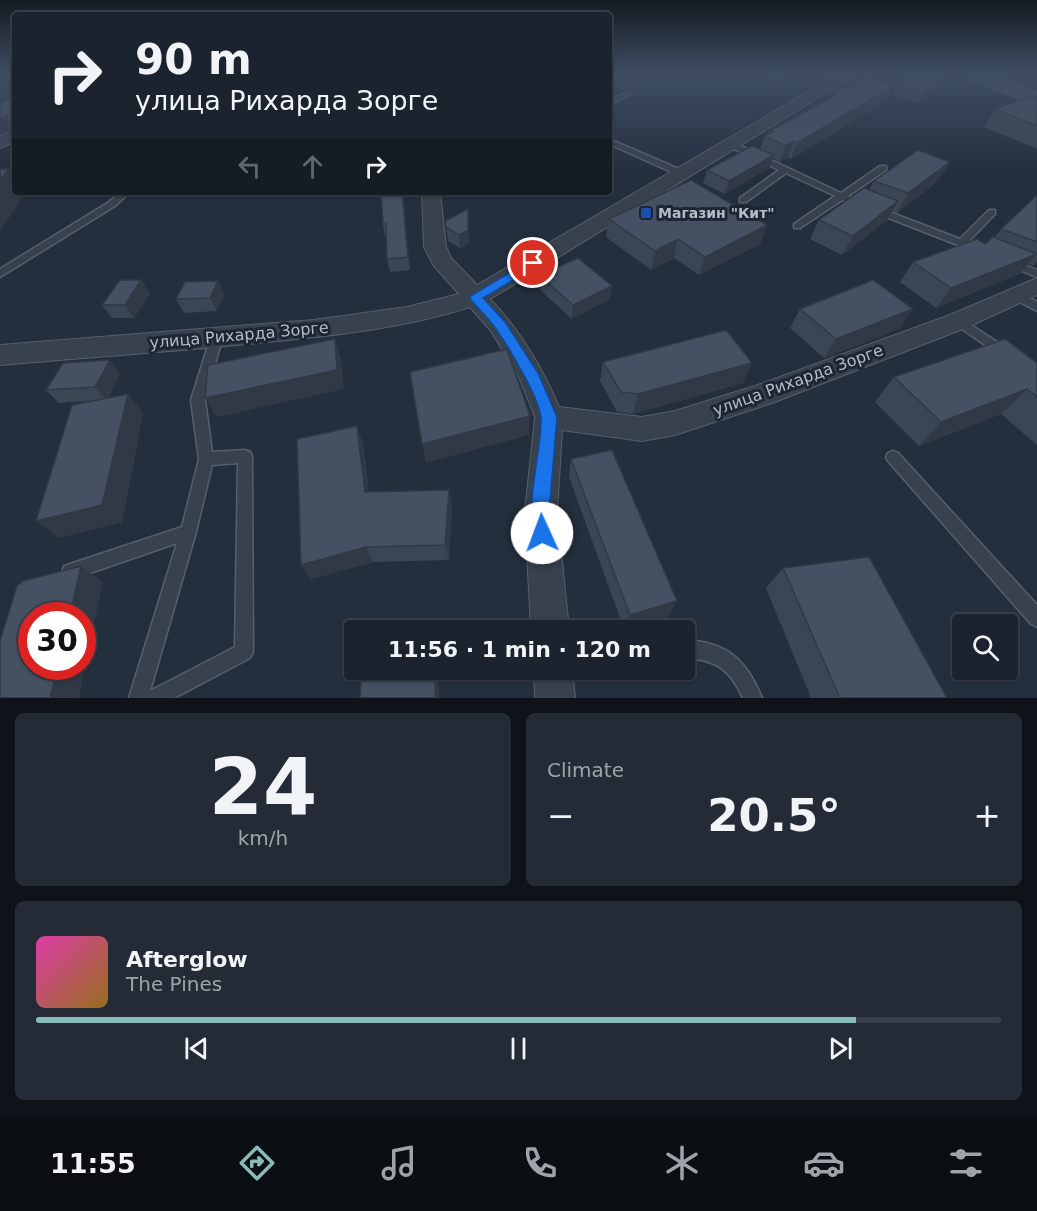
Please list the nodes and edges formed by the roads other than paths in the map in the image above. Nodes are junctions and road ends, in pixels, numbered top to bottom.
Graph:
1 (794, 108) edge
2 (612, 142) edge
3 (732, 145) junction
4 (883, 168) dead end
5 (785, 170) junction
6 (683, 174) junction
7 (122, 195) edge
8 (431, 195) edge
9 (843, 197) junction
10 (743, 200) dead end
11 (992, 212) dead end
12 (797, 226) dead end
13 (962, 242) junction
14 (0, 274) edge
15 (1037, 274) edge
16 (1030, 296) edge
17 (475, 297) junction
18 (959, 321) junction
19 (216, 339) junction
20 (0, 355) edge
21 (1019, 364) edge
22 (549, 417) junction
23 (892, 457) dead end
24 (206, 459) junction
25 (188, 532) junction
26 (56, 577) edge
27 (1037, 618) edge
28 (549, 620) edge
29 (695, 650) edge
30 (554, 680) edge
31 (138, 698) edge
32 (155, 698) edge
33 (555, 698) edge
34 (753, 698) edge

1 - 3 street, улица Рихарда Зорге
2 - 6 lane
3 - 5 lane
3 - 6 street, улица Рихарда Зорге
4 - 9 lane
5 - 9 lane
5 - 10 lane
6 - 17 street, улица Рихарда Зорге
7 - 14 lane
8 - 17 street
9 - 12 lane
9 - 13 lane
11 - 13 lane
13 - 15 lane
16 - 18 street, улица Рихарда Зорге
17 - 19 street, улица Рихарда Зорге
17 - 22 street
18 - 21 lane
18 - 22 street, улица Рихарда Зорге
19 - 20 street, улица Рихарда Зорге
19 - 24 lane
22 - 28 street
23 - 27 lane
24 - 25 lane
24 - 32 lane
25 - 26 lane
25 - 31 lane
29 - 34 lane
30 - 33 street

